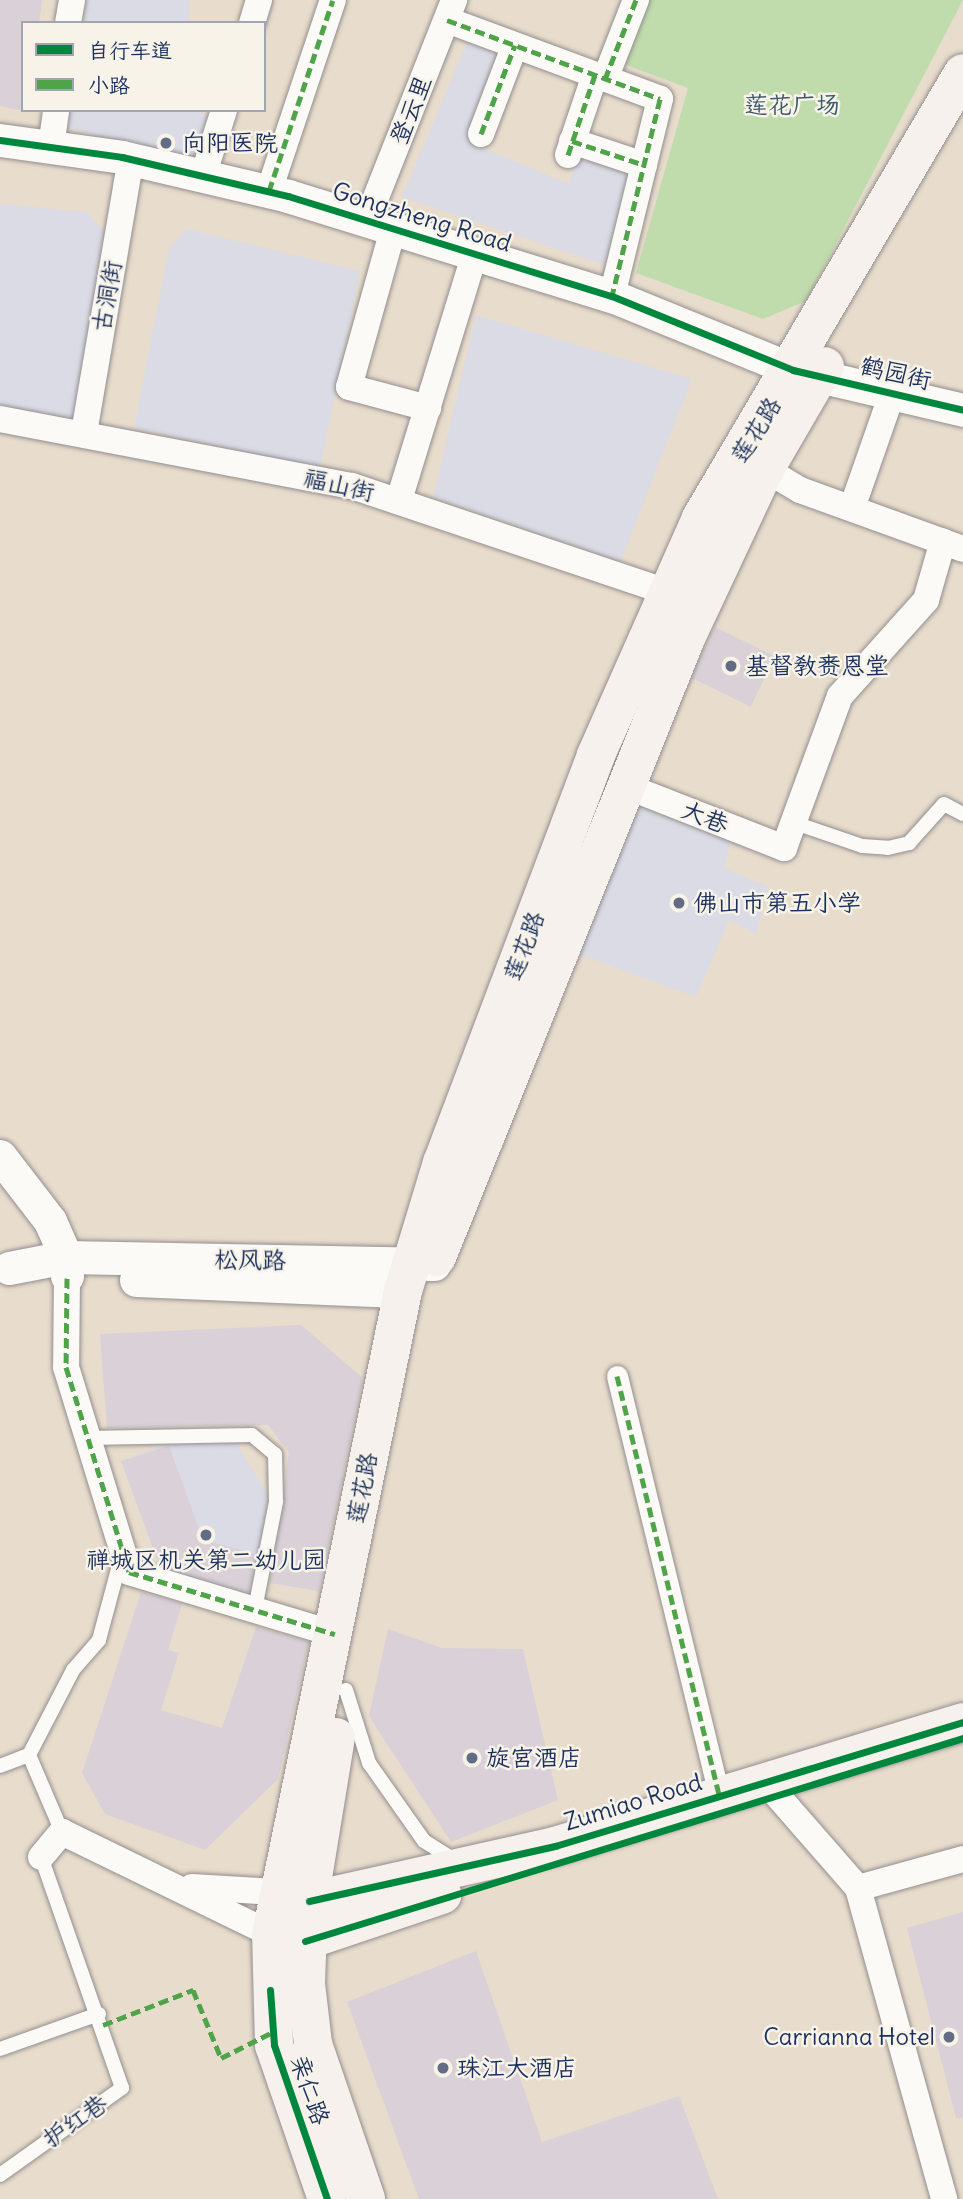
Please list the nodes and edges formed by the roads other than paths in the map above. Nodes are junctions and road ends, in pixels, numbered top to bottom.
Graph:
1 (72, 0) edge
2 (259, 0) edge
3 (333, 0) edge
4 (636, 0) edge
5 (451, 10) edge
6 (68, 21) edge
7 (253, 21) edge
8 (515, 46) junction
9 (963, 73) edge
10 (600, 77) junction
11 (56, 112) edge
12 (223, 112) edge
13 (963, 126) edge
14 (481, 134) dead end
15 (0, 140) edge
16 (51, 147) junction
17 (131, 159) junction
18 (644, 165) junction
19 (203, 176) junction
20 (269, 191) junction
21 (381, 223) junction
22 (475, 254) junction
23 (612, 296) junction
24 (806, 373) junction
25 (893, 391) junction
26 (428, 408) junction
27 (963, 410) edge
28 (0, 419) edge
29 (84, 433) junction
30 (765, 470) junction
31 (399, 500) junction
32 (852, 508) junction
33 (953, 545) edge
34 (667, 592) junction
35 (626, 786) junction
36 (963, 814) edge
37 (795, 823) junction
38 (0, 1156) edge
39 (66, 1267) junction
40 (5, 1268) edge
41 (419, 1278) junction
42 (617, 1376) dead end
43 (86, 1438) junction
44 (122, 1552) junction
45 (255, 1609) junction
46 (335, 1634) junction
47 (346, 1690) junction
48 (963, 1722) edge
49 (963, 1738) edge
50 (29, 1755) junction
51 (0, 1766) edge
52 (776, 1794) junction
53 (719, 1796) junction
54 (62, 1832) junction
55 (41, 1857) joint
56 (963, 1859) edge
57 (472, 1865) junction
58 (179, 1886) junction
59 (858, 1888) junction
60 (292, 1896) junction
61 (288, 1938) junction
62 (99, 2014) junction
63 (0, 2049) edge
64 (0, 2175) edge
65 (327, 2199) edge
66 (366, 2199) edge
67 (944, 2199) edge

1 - 6 street
2 - 7 street
3 - 20 street
4 - 10 street
5 - 8 street
5 - 21 street, 登云里
8 - 10 street
8 - 14 street
9 - 24 main road, 莲花路
10 - 18 street
10 - 18 street
11 - 16 street
12 - 19 street
13 - 24 main road, 莲花路
15 - 16 street, Gongzheng Road
16 - 17 street, Gongzheng Road
17 - 19 street, Gongzheng Road
17 - 29 street, 古洞街
18 - 23 street
19 - 20 street, Gongzheng Road
20 - 21 street, Gongzheng Road
21 - 22 street, Gongzheng Road
21 - 26 street, 登云里
22 - 23 street, Gongzheng Road
22 - 26 street
23 - 24 street, Gongzheng Road
24 - 25 street, 鹤园街
24 - 30 main road, 莲花路
24 - 34 main road, 莲花路
25 - 27 street, 鹤园街
25 - 32 street
26 - 31 street
28 - 29 street, 福山街
29 - 31 street, 福山街
30 - 32 street
30 - 35 main road, 莲花路
31 - 34 street, 福山街
32 - 33 street
33 - 37 street
34 - 41 main road, 莲花路
35 - 37 street, 大巷
35 - 41 main road, 莲花路
36 - 37 lane
38 - 39 street
39 - 40 street, 松风路
39 - 41 street, 松风路
39 - 43 street
41 - 46 main road, 莲花路
41 - 47 main road, 莲花路
42 - 53 street
43 - 44 street
43 - 45 lane
44 - 45 street
44 - 50 lane
45 - 46 street
46 - 60 main road, 莲花路
47 - 57 lane
47 - 60 main road, 莲花路
48 - 53 main road, Zumiao Road
49 - 52 main road, Zumiao Road
50 - 51 lane
50 - 54 lane
52 - 59 street
52 - 61 main road, Zumiao Road
53 - 57 main road, Zumiao Road
54 - 55 street
54 - 58 street
55 - 62 lane
56 - 59 street
57 - 60 main road, Zumiao Road
58 - 60 street
58 - 61 street
59 - 67 street
60 - 61 main road
61 - 65 main road, 亲仁路
61 - 66 main road, 亲仁路
62 - 63 lane
62 - 64 lane, 护红巷

